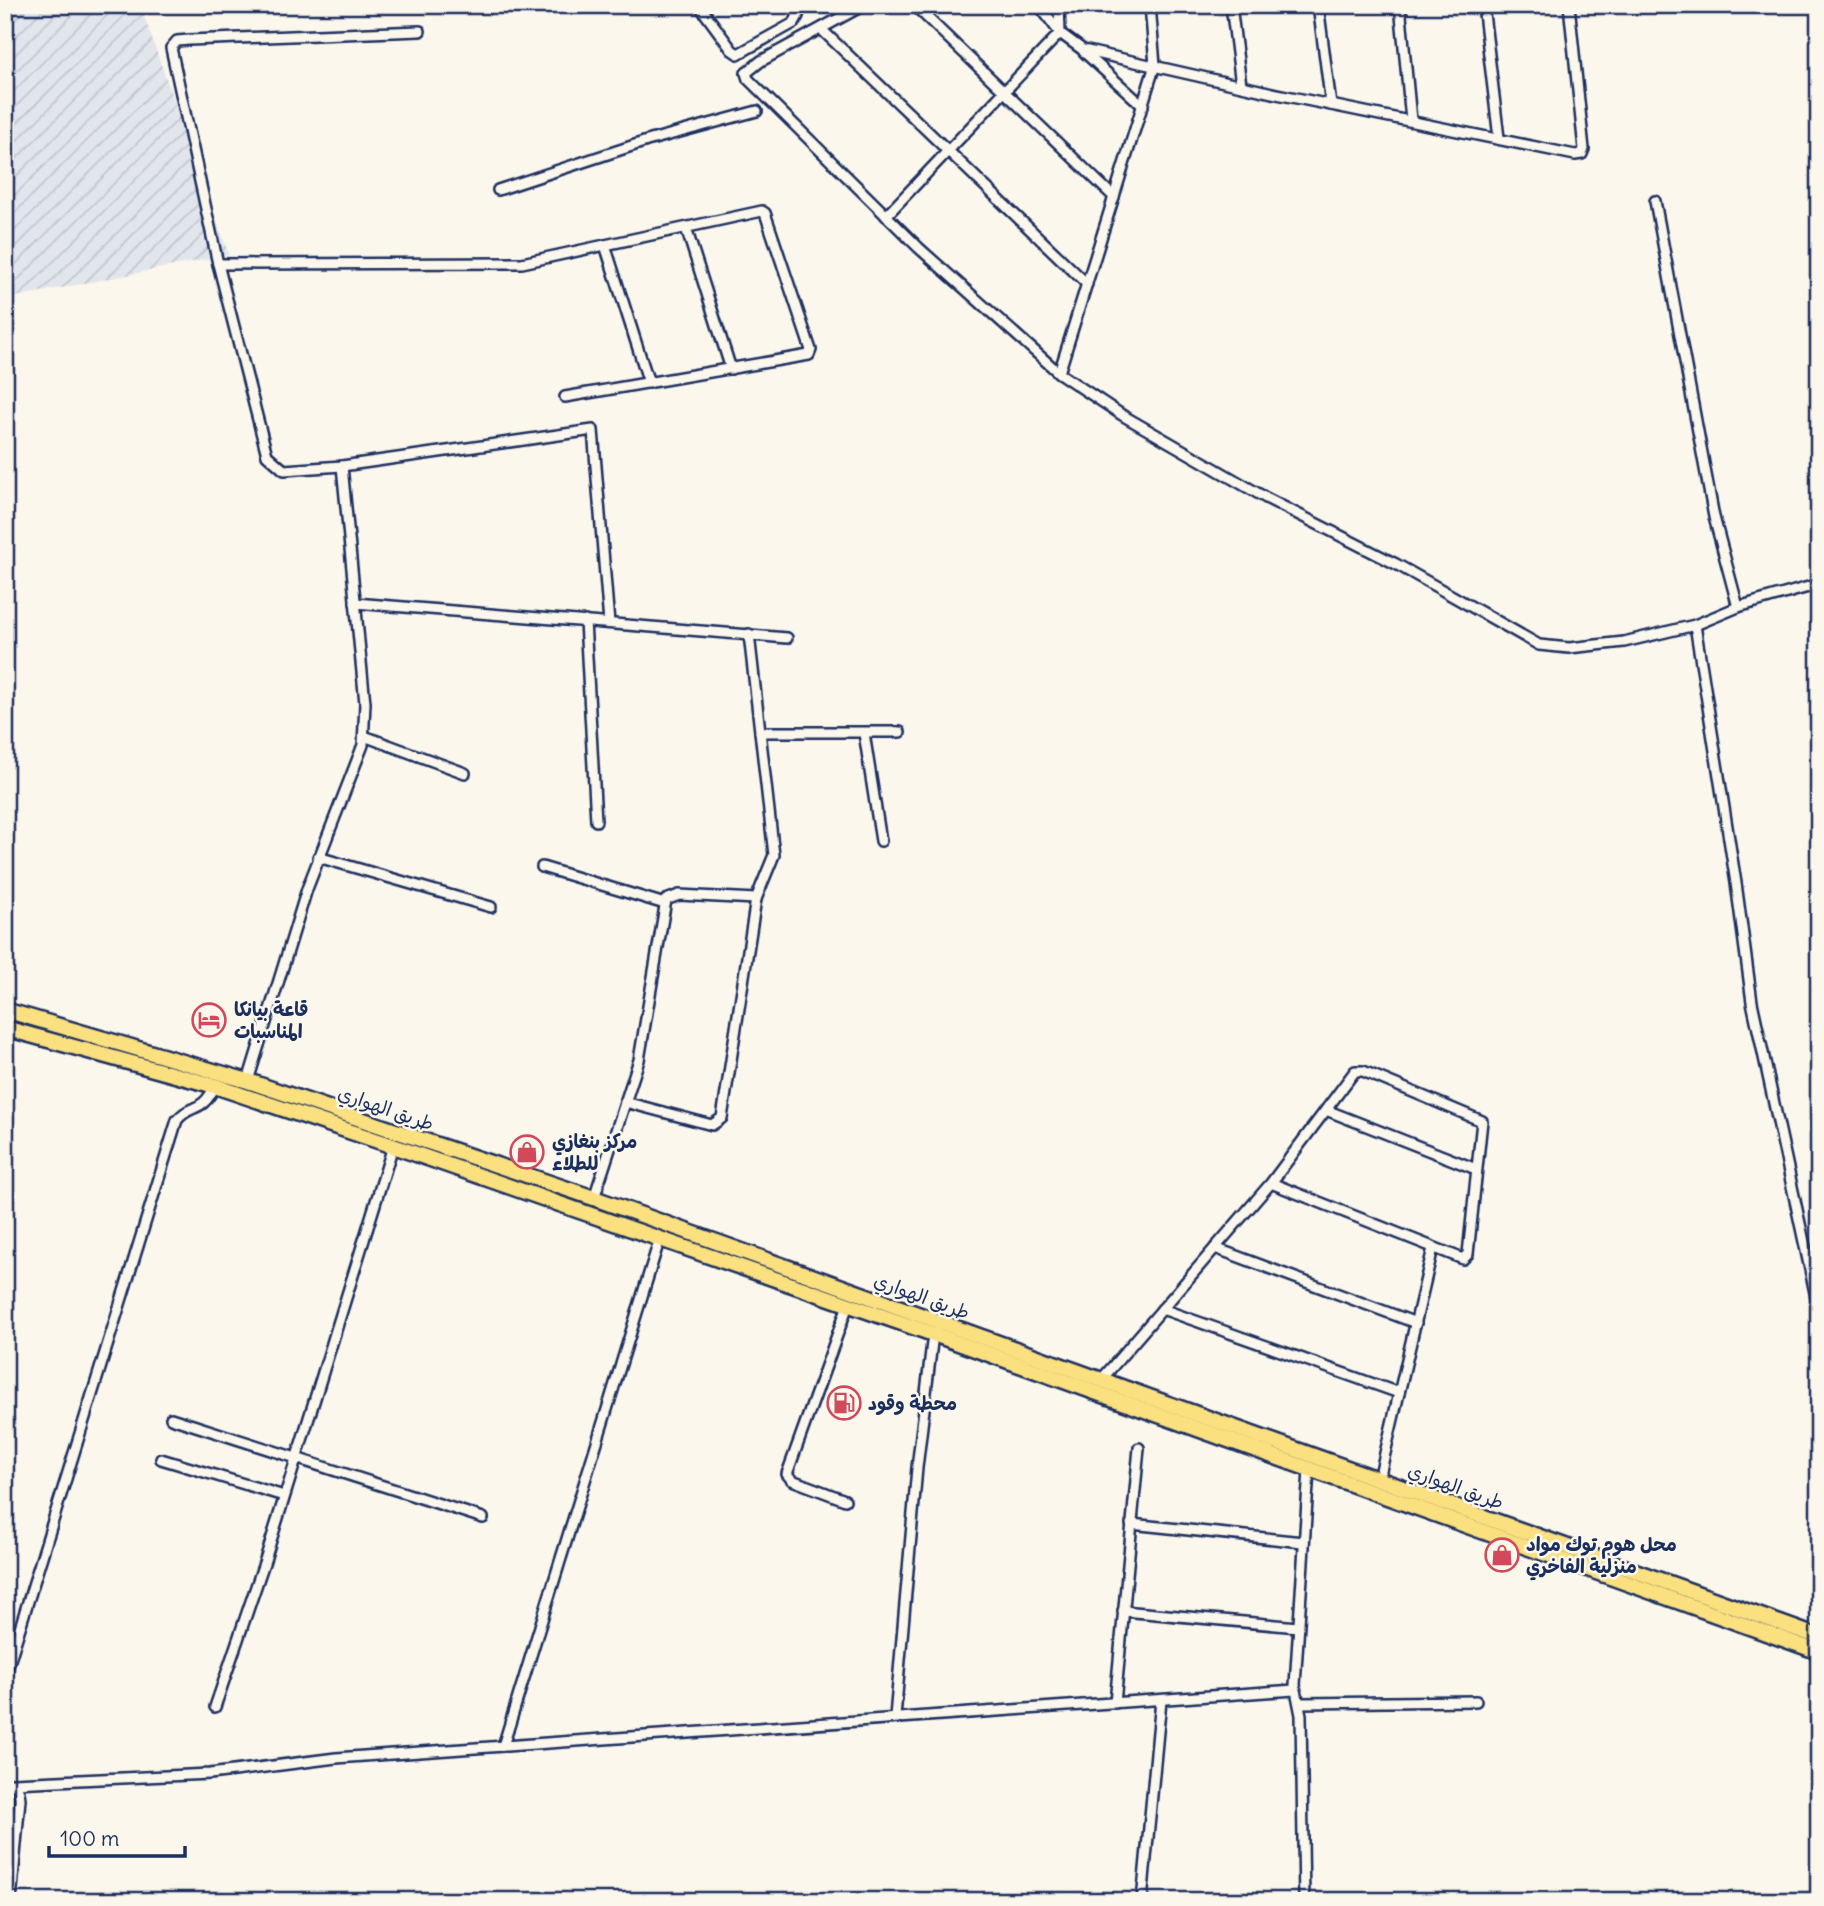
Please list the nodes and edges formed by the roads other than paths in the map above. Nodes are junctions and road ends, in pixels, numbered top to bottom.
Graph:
1 (698, 5) edge
2 (792, 5) edge
3 (864, 5) edge
4 (914, 5) edge
5 (1039, 5) edge
6 (1059, 5) edge
7 (1150, 5) edge
8 (1231, 5) edge
9 (1318, 5) edge
10 (1400, 5) edge
11 (1483, 5) edge
12 (1569, 5) edge
13 (821, 29) junction
14 (420, 30) dead end
15 (1060, 33) junction
16 (1083, 50) junction
17 (1155, 65) junction
18 (1241, 85) junction
19 (1004, 92) junction
20 (1331, 105) junction
21 (1143, 106) junction
22 (757, 111) dead end
23 (1411, 120) junction
24 (1499, 138) junction
25 (948, 151) junction
26 (498, 191) dead end
27 (1114, 197) junction
28 (1655, 201) dead end
29 (886, 216) junction
30 (686, 228) junction
31 (605, 245) junction
32 (218, 264) junction
33 (1087, 284) junction
34 (731, 369) junction
35 (1059, 373) junction
36 (649, 383) junction
37 (565, 397) dead end
38 (342, 466) junction
39 (1819, 584) edge
40 (355, 603) junction
41 (1738, 607) junction
42 (585, 621) junction
43 (609, 623) junction
44 (1695, 625) junction
45 (749, 634) junction
46 (787, 638) dead end
47 (900, 732) dead end
48 (760, 733) junction
49 (864, 733) junction
50 (364, 736) junction
51 (465, 773) dead end
52 (596, 821) dead end
53 (881, 841) dead end
54 (318, 857) junction
55 (542, 867) dead end
56 (756, 899) junction
57 (665, 904) junction
58 (491, 907) dead end
59 (5, 1010) edge
60 (5, 1028) edge
61 (170, 1067) junction
62 (248, 1082) junction
63 (215, 1086) junction
64 (625, 1102) junction
65 (1326, 1110) junction
66 (393, 1146) junction
67 (1476, 1169) junction
68 (1271, 1183) junction
69 (594, 1198) junction
70 (660, 1238) junction
71 (1215, 1248) junction
72 (1433, 1248) junction
73 (848, 1304) junction
74 (1162, 1310) junction
75 (1819, 1311) edge
76 (1416, 1323) junction
77 (933, 1334) junction
78 (1101, 1380) junction
79 (1399, 1393) junction
80 (171, 1418) dead end
81 (1139, 1448) dead end
82 (296, 1457) junction
83 (161, 1458) dead end
84 (1309, 1470) junction
85 (1380, 1479) junction
86 (284, 1496) junction
87 (845, 1500) dead end
88 (483, 1518) dead end
89 (1131, 1524) junction
90 (1507, 1525) junction
91 (1502, 1540) junction
92 (1303, 1542) junction
93 (1123, 1611) junction
94 (1298, 1626) junction
95 (1819, 1637) edge
96 (1819, 1652) edge
97 (5, 1676) edge
98 (1295, 1689) junction
99 (1161, 1700) junction
100 (1476, 1701) dead end
101 (1115, 1703) junction
102 (1300, 1703) junction
103 (215, 1707) dead end
104 (895, 1717) junction
105 (503, 1746) junction
106 (9, 1782) edge
107 (11, 1901) edge
108 (1142, 1901) edge
109 (1304, 1901) edge

1 - 2 street
3 - 13 street
4 - 19 street
5 - 15 street
6 - 15 street
7 - 17 street
8 - 18 street
9 - 20 street
10 - 23 street
11 - 24 street
12 - 24 street
13 - 25 street
13 - 29 street
14 - 32 street
15 - 16 street
15 - 19 street
16 - 17 street
16 - 21 street
17 - 18 street
17 - 21 street
18 - 20 street
19 - 25 street
19 - 27 street
20 - 23 street
21 - 27 street
22 - 26 street
23 - 24 street
25 - 29 street
25 - 33 street
27 - 33 street
28 - 41 street
29 - 35 street
30 - 31 street
30 - 34 street
30 - 34 street
31 - 32 street
31 - 36 street
32 - 38 street
33 - 35 street
34 - 36 street
35 - 44 street
36 - 37 street
38 - 40 street
38 - 43 street
39 - 41 street
40 - 42 street
40 - 50 street
41 - 44 street
42 - 43 street
42 - 52 street
43 - 45 street
44 - 75 street
45 - 46 street
45 - 48 street
47 - 49 street
48 - 49 street
48 - 56 street
49 - 53 street
50 - 51 street
50 - 54 street
54 - 58 street
54 - 62 street
55 - 57 street
56 - 57 street
56 - 64 street
57 - 64 street
59 - 61 highway, طريق الهواري
60 - 61 highway, طريق الهواري
61 - 62 highway, طريق الهواري
61 - 63 highway, طريق الهواري
62 - 69 highway, طريق الهواري
63 - 66 highway, طريق الهواري
63 - 97 street
64 - 69 street
65 - 67 street
65 - 67 street
65 - 68 street
66 - 70 highway, طريق الهواري
66 - 82 street
67 - 72 street
68 - 71 street
68 - 72 street
69 - 78 highway, طريق الهواري
70 - 73 highway, طريق الهواري
70 - 105 street
71 - 74 street
71 - 76 street
72 - 76 street
73 - 77 highway, طريق الهواري
73 - 87 street
74 - 78 street
74 - 79 street
76 - 79 street
77 - 84 highway, طريق الهواري
77 - 104 street
78 - 85 highway, طريق الهواري
79 - 85 street
80 - 82 street
81 - 89 street
82 - 86 street
82 - 88 street
83 - 86 street
84 - 91 highway, طريق الهواري
84 - 92 street
85 - 90 highway, طريق الهواري
86 - 103 street
89 - 92 street
89 - 93 street
90 - 91 highway
90 - 95 highway, طريق الهواري
91 - 96 highway, طريق الهواري
92 - 94 street
93 - 94 street
93 - 101 street
94 - 98 street
98 - 99 street
98 - 102 street
99 - 101 street
99 - 108 street
100 - 102 street
101 - 104 street
102 - 109 street
104 - 105 street
105 - 106 street
106 - 107 street

